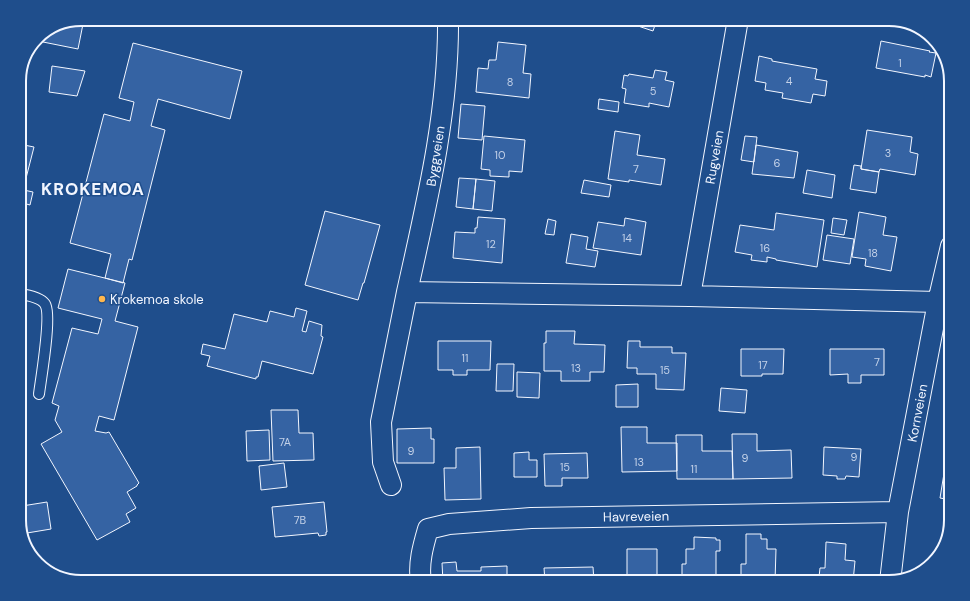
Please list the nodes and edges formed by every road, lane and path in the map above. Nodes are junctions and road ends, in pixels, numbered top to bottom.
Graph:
1 (448, 26) edge
2 (737, 26) edge
3 (944, 276) edge
4 (406, 292) junction
5 (26, 296) edge
6 (690, 296) junction
7 (938, 302) junction
8 (39, 394) dead end
9 (391, 485) dead end
10 (898, 512) junction
11 (420, 575) edge
12 (891, 575) edge

1 - 4 street, Byggveien
2 - 6 street, Rugveien
3 - 7 street, Kornveien
4 - 6 street
4 - 9 street, Byggveien
5 - 8 lane
6 - 7 street
7 - 10 street, Kornveien
10 - 11 street, Havreveien
10 - 12 street, Kornveien

